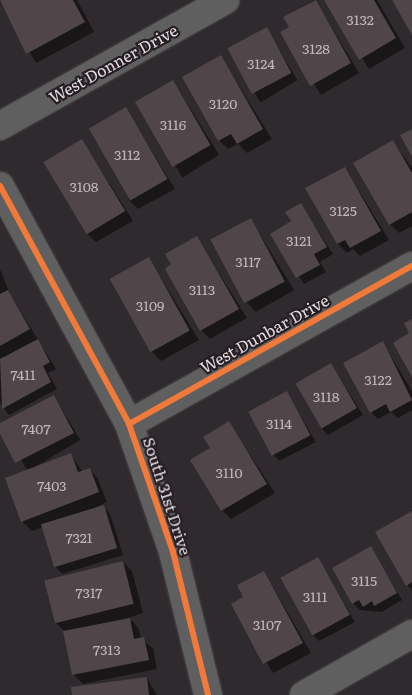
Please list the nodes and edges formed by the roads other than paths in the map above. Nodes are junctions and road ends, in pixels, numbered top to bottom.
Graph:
1 (225, 0) edge
2 (0, 126) edge
3 (0, 186) edge
4 (412, 266) edge
5 (129, 424) junction
6 (412, 634) edge
7 (208, 695) edge
8 (304, 695) edge

1 - 2 street, West Donner Drive
3 - 5 street, South 31st Drive
4 - 5 street, West Dunbar Drive
5 - 7 street, South 31st Drive
6 - 8 street

